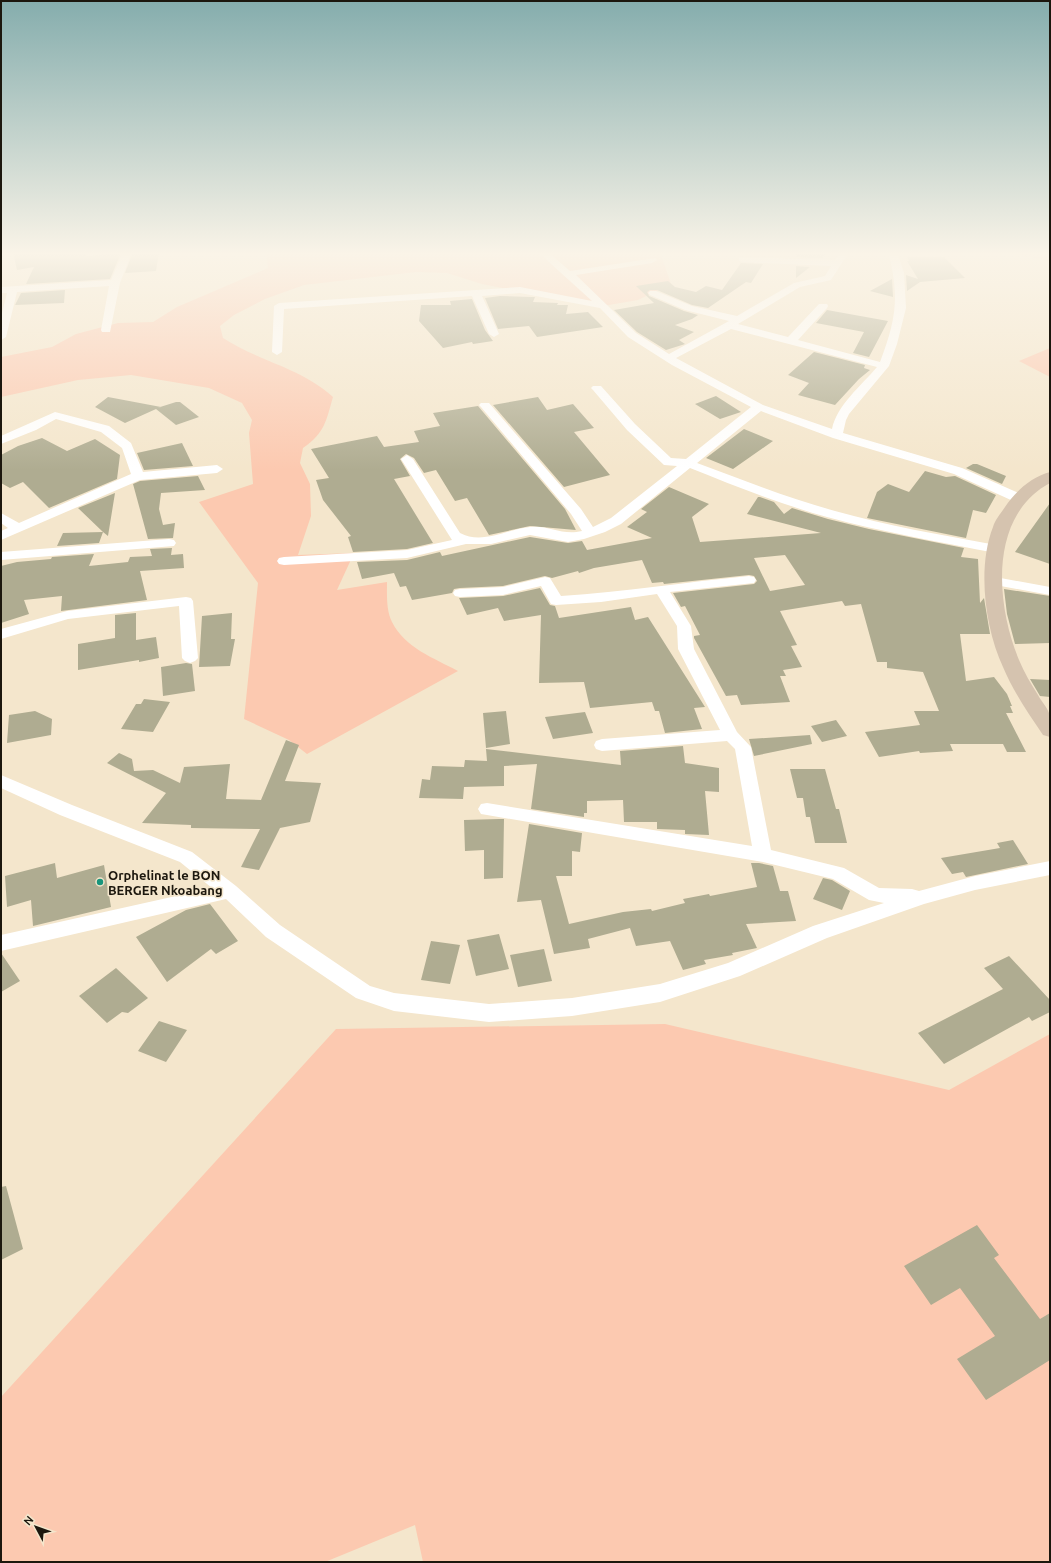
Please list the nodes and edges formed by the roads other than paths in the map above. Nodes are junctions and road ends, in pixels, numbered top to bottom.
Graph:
1 (4, 325) edge
2 (107, 325) edge
3 (278, 325) edge
4 (490, 325) edge
5 (622, 325) edge
6 (729, 325) edge
7 (742, 325) edge
8 (806, 325) edge
9 (896, 325) edge
10 (106, 330) dead end
11 (494, 334) dead end
12 (1, 337) edge
13 (790, 342) junction
14 (277, 352) dead end
15 (669, 358) junction
16 (884, 366) junction
17 (597, 388) dead end
18 (485, 405) dead end
19 (760, 407) junction
20 (837, 435) junction
21 (1, 440) edge
22 (407, 459) dead end
23 (687, 463) junction
24 (217, 469) dead end
25 (138, 476) junction
26 (1050, 477) edge
27 (1018, 498) junction
28 (1, 517) edge
29 (18, 529) junction
30 (590, 532) junction
31 (1, 536) edge
32 (464, 541) junction
33 (169, 543) dead end
34 (996, 549) junction
35 (1, 556) edge
36 (284, 561) dead end
37 (749, 580) dead end
38 (995, 582) junction
39 (661, 589) junction
40 (1050, 591) edge
41 (460, 593) dead end
42 (1, 634) edge
43 (190, 658) dead end
44 (1050, 730) edge
45 (731, 736) junction
46 (602, 745) dead end
47 (1, 781) edge
48 (488, 809) dead end
49 (763, 855) junction
50 (1050, 868) edge
51 (229, 891) junction
52 (922, 897) junction
53 (1, 943) edge

1 - 12 street
2 - 10 street
3 - 14 street
4 - 11 street
5 - 15 street
6 - 15 street
7 - 13 street
8 - 13 street
9 - 16 street
13 - 16 street
15 - 19 street
16 - 20 street
17 - 23 street
18 - 30 street
19 - 20 street
19 - 23 street
20 - 27 street
21 - 25 street
22 - 32 street
23 - 30 street
23 - 34 street
24 - 25 street
25 - 29 street
26 - 27 street
27 - 34 street
28 - 29 street
29 - 31 street
30 - 32 street
32 - 36 street
33 - 35 street
34 - 38 street
37 - 39 street
38 - 40 street
38 - 44 street
39 - 41 street
39 - 45 street
42 - 43 street
45 - 46 street
45 - 49 street
47 - 51 street
48 - 49 street
49 - 52 street
50 - 52 street
51 - 52 street
51 - 53 street

